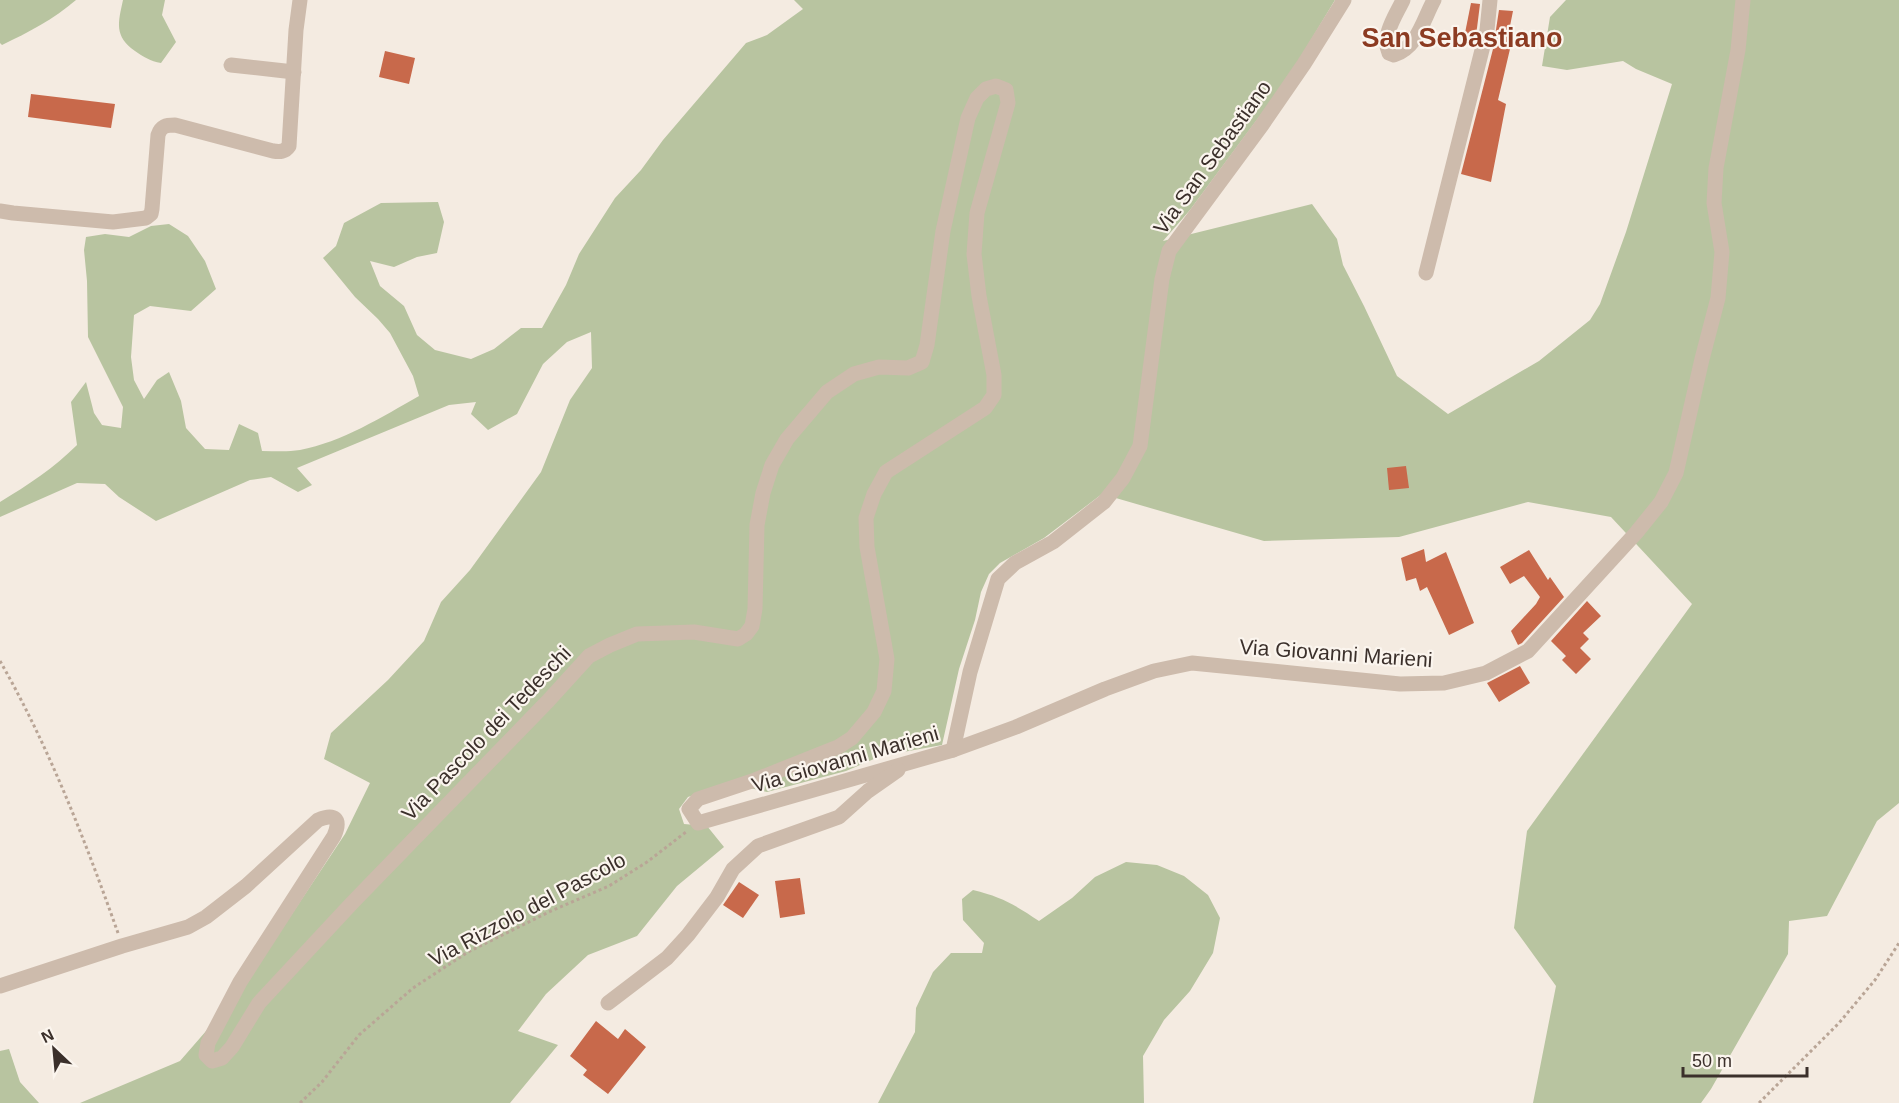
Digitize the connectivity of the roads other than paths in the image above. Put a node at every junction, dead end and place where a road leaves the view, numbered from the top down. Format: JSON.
{"nodes":[{"id":1,"x":300,"y":0,"type":"edge"},
{"id":2,"x":1344,"y":0,"type":"edge"},
{"id":3,"x":1403,"y":0,"type":"edge"},
{"id":4,"x":1434,"y":0,"type":"edge"},
{"id":5,"x":1490,"y":0,"type":"edge"},
{"id":6,"x":1743,"y":0,"type":"edge"},
{"id":7,"x":231,"y":65,"type":"dead end"},
{"id":8,"x":294,"y":72,"type":"junction"},
{"id":9,"x":0,"y":211,"type":"edge"},
{"id":10,"x":1426,"y":273,"type":"dead end"},
{"id":11,"x":953,"y":750,"type":"junction"},
{"id":12,"x":910,"y":762,"type":"junction"},
{"id":13,"x":698,"y":823,"type":"joint"},
{"id":14,"x":0,"y":986,"type":"edge"},
{"id":15,"x":608,"y":1003,"type":"dead end"}],
"edges":[{"from":1,"to":8,"type":"street"},
{"from":2,"to":11,"type":"street","name":"Via San Sebastiano"},
{"from":3,"to":4,"type":"street"},
{"from":5,"to":10,"type":"street"},
{"from":6,"to":11,"type":"street","name":"Via Giovanni Marieni"},
{"from":7,"to":8,"type":"street"},
{"from":8,"to":9,"type":"street"},
{"from":11,"to":12,"type":"street","name":"Via Giovanni Marieni"},
{"from":12,"to":13,"type":"street","name":"Via Giovanni Marieni"},
{"from":12,"to":15,"type":"street"},
{"from":13,"to":14,"type":"street","name":"Via Pascolo dei Tedeschi"}]}
